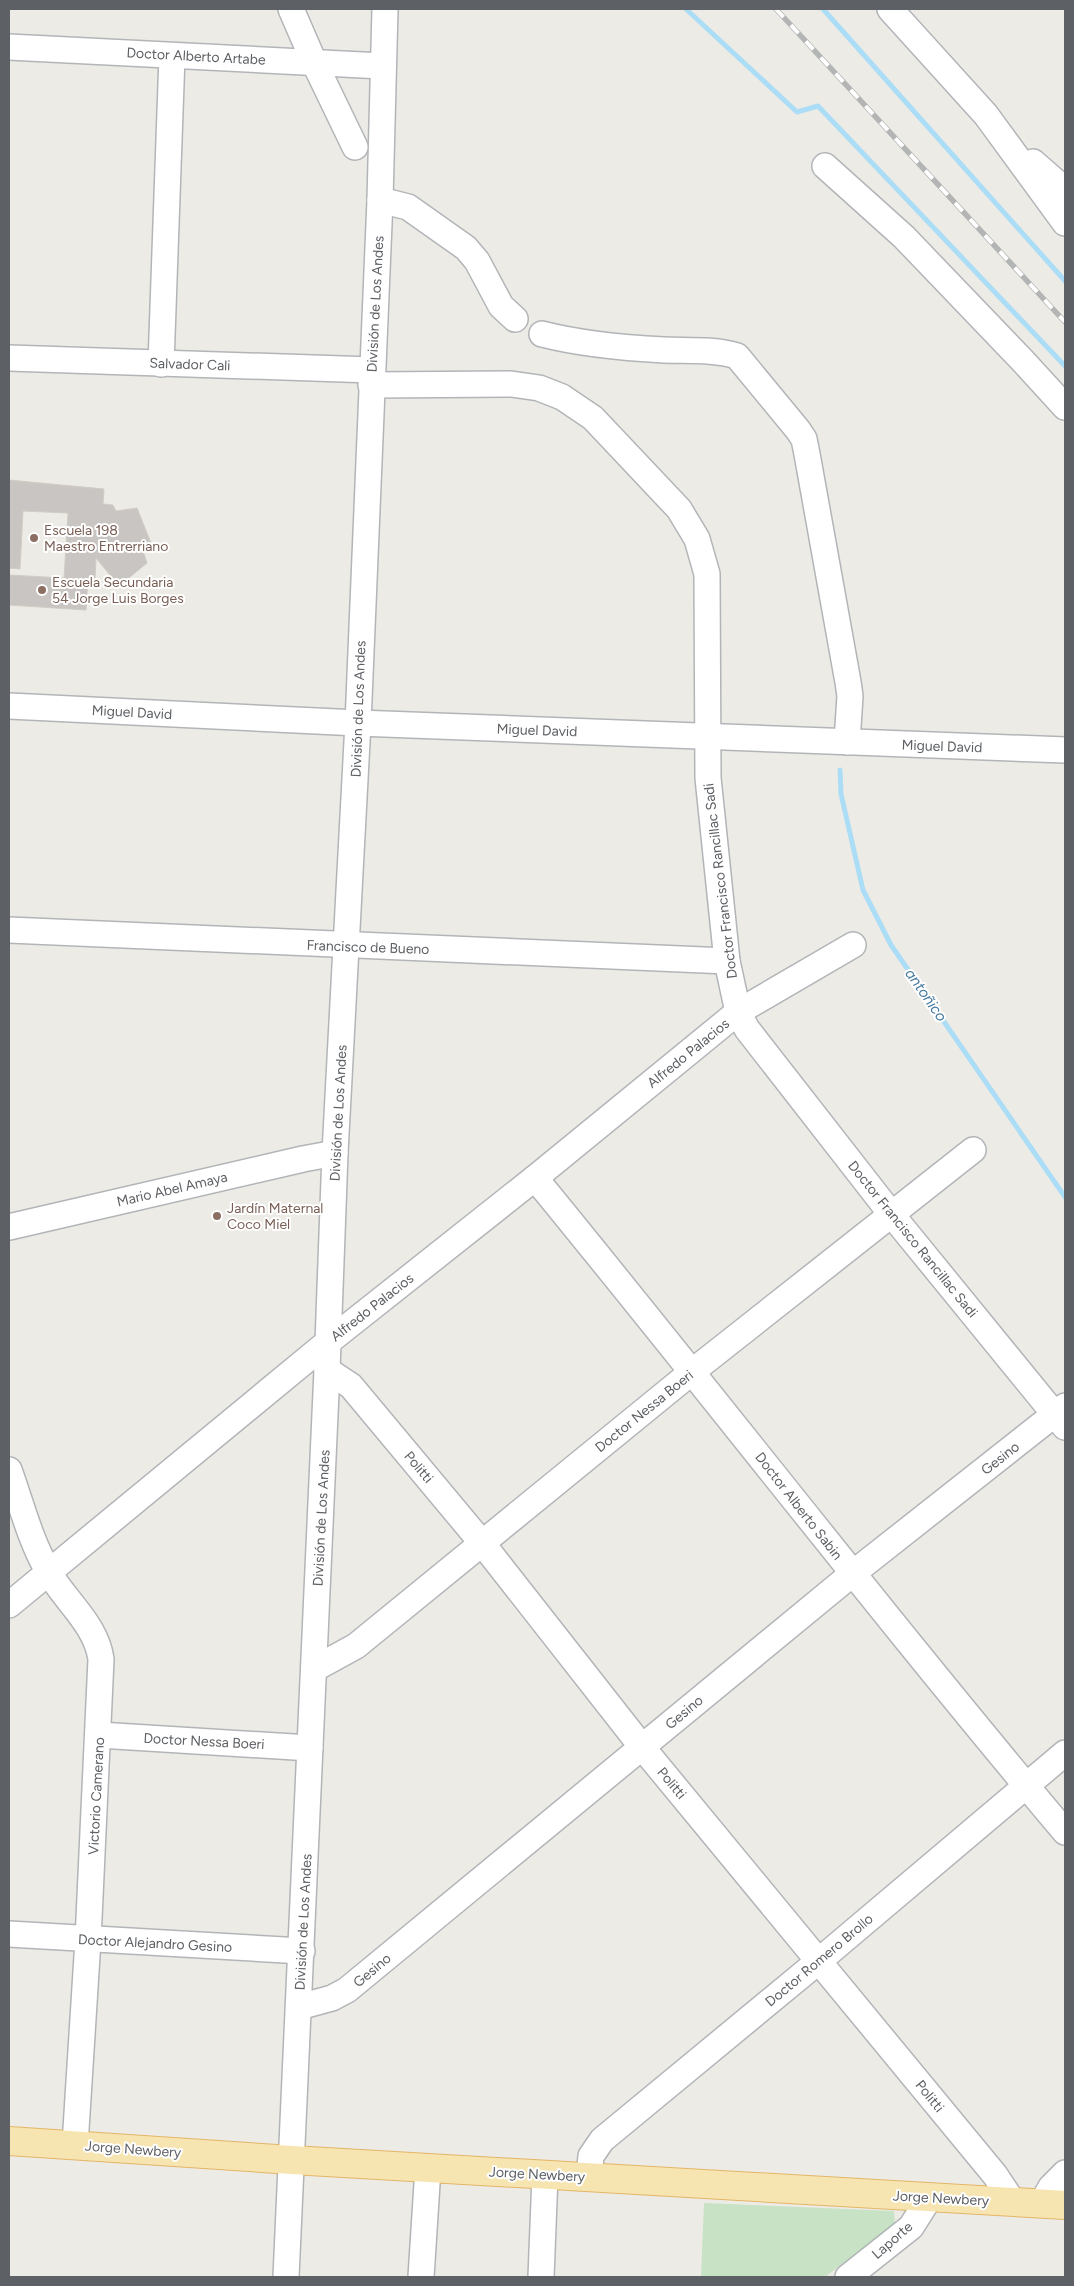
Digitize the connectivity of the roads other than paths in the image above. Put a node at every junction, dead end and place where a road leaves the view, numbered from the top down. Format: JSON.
{"nodes":[{"id":1,"x":291,"y":9,"type":"edge"},
{"id":2,"x":385,"y":9,"type":"edge"},
{"id":3,"x":891,"y":9,"type":"edge"},
{"id":4,"x":9,"y":47,"type":"edge"},
{"id":5,"x":172,"y":56,"type":"junction"},
{"id":6,"x":314,"y":62,"type":"junction"},
{"id":7,"x":382,"y":66,"type":"junction"},
{"id":8,"x":1004,"y":138,"type":"junction"},
{"id":9,"x":355,"y":147,"type":"dead end"},
{"id":10,"x":825,"y":166,"type":"dead end"},
{"id":11,"x":1065,"y":190,"type":"edge"},
{"id":12,"x":380,"y":200,"type":"junction"},
{"id":13,"x":1065,"y":223,"type":"edge"},
{"id":14,"x":515,"y":319,"type":"dead end"},
{"id":15,"x":542,"y":334,"type":"dead end"},
{"id":16,"x":9,"y":358,"type":"edge"},
{"id":17,"x":161,"y":364,"type":"junction"},
{"id":18,"x":371,"y":377,"type":"junction"},
{"id":19,"x":562,"y":397,"type":"joint"},
{"id":20,"x":1065,"y":407,"type":"edge"},
{"id":21,"x":9,"y":706,"type":"edge"},
{"id":22,"x":358,"y":723,"type":"junction"},
{"id":23,"x":706,"y":736,"type":"junction"},
{"id":24,"x":847,"y":742,"type":"junction"},
{"id":25,"x":1065,"y":750,"type":"edge"},
{"id":26,"x":9,"y":930,"type":"edge"},
{"id":27,"x":347,"y":946,"type":"junction"},
{"id":28,"x":854,"y":946,"type":"dead end"},
{"id":29,"x":727,"y":961,"type":"junction"},
{"id":30,"x":738,"y":1012,"type":"junction"},
{"id":31,"x":973,"y":1150,"type":"dead end"},
{"id":32,"x":335,"y":1154,"type":"junction"},
{"id":33,"x":535,"y":1178,"type":"junction"},
{"id":34,"x":892,"y":1215,"type":"junction"},
{"id":35,"x":9,"y":1227,"type":"edge"},
{"id":36,"x":328,"y":1342,"type":"junction"},
{"id":37,"x":327,"y":1370,"type":"junction"},
{"id":38,"x":693,"y":1371,"type":"junction"},
{"id":39,"x":1062,"y":1416,"type":"edge"},
{"id":40,"x":9,"y":1470,"type":"edge"},
{"id":41,"x":482,"y":1543,"type":"junction"},
{"id":42,"x":48,"y":1572,"type":"junction"},
{"id":43,"x":852,"y":1574,"type":"junction"},
{"id":44,"x":9,"y":1605,"type":"edge"},
{"id":45,"x":314,"y":1669,"type":"junction"},
{"id":46,"x":99,"y":1735,"type":"junction"},
{"id":47,"x":642,"y":1747,"type":"junction"},
{"id":48,"x":310,"y":1748,"type":"junction"},
{"id":49,"x":1065,"y":1753,"type":"edge"},
{"id":50,"x":1026,"y":1786,"type":"junction"},
{"id":51,"x":1065,"y":1832,"type":"edge"},
{"id":52,"x":9,"y":1934,"type":"edge"},
{"id":53,"x":88,"y":1940,"type":"junction"},
{"id":54,"x":302,"y":1951,"type":"junction"},
{"id":55,"x":820,"y":1960,"type":"junction"},
{"id":56,"x":299,"y":2007,"type":"junction"},
{"id":57,"x":9,"y":2141,"type":"edge"},
{"id":58,"x":75,"y":2145,"type":"junction"},
{"id":59,"x":292,"y":2160,"type":"junction"},
{"id":60,"x":428,"y":2168,"type":"junction"},
{"id":61,"x":1065,"y":2173,"type":"edge"},
{"id":62,"x":545,"y":2175,"type":"junction"},
{"id":63,"x":589,"y":2176,"type":"junction"},
{"id":64,"x":930,"y":2197,"type":"junction"},
{"id":65,"x":1013,"y":2202,"type":"junction"},
{"id":66,"x":1054,"y":2204,"type":"edge"},
{"id":67,"x":286,"y":2277,"type":"edge"},
{"id":68,"x":421,"y":2277,"type":"edge"},
{"id":69,"x":541,"y":2277,"type":"edge"},
{"id":70,"x":848,"y":2277,"type":"edge"}],
"edges":[{"from":1,"to":6,"type":"street"},
{"from":2,"to":7,"type":"street","name":"División de Los Andes"},
{"from":3,"to":8,"type":"street"},
{"from":4,"to":5,"type":"street","name":"Doctor Alberto Artabe"},
{"from":5,"to":6,"type":"street","name":"Doctor Alberto Artabe"},
{"from":5,"to":17,"type":"street"},
{"from":6,"to":7,"type":"street","name":"Doctor Alberto Artabe"},
{"from":6,"to":9,"type":"street"},
{"from":7,"to":12,"type":"street","name":"División de Los Andes"},
{"from":8,"to":11,"type":"street"},
{"from":8,"to":13,"type":"street"},
{"from":10,"to":20,"type":"street"},
{"from":12,"to":14,"type":"street"},
{"from":12,"to":18,"type":"street","name":"División de Los Andes"},
{"from":15,"to":24,"type":"street"},
{"from":16,"to":17,"type":"street","name":"Salvador Cali"},
{"from":17,"to":18,"type":"street","name":"Salvador Cali"},
{"from":18,"to":19,"type":"street","name":"Salvador Cali"},
{"from":18,"to":22,"type":"street","name":"División de Los Andes"},
{"from":19,"to":23,"type":"street","name":"Doctor Francisco Rancillac Sadi"},
{"from":21,"to":22,"type":"street","name":"Miguel David"},
{"from":22,"to":23,"type":"street","name":"Miguel David"},
{"from":22,"to":27,"type":"street","name":"División de Los Andes"},
{"from":23,"to":24,"type":"street","name":"Miguel David"},
{"from":23,"to":29,"type":"street","name":"Doctor Francisco Rancillac Sadi"},
{"from":24,"to":25,"type":"street","name":"Miguel David"},
{"from":26,"to":27,"type":"street","name":"Francisco de Bueno"},
{"from":27,"to":29,"type":"street","name":"Francisco de Bueno"},
{"from":27,"to":32,"type":"street","name":"División de Los Andes"},
{"from":28,"to":30,"type":"street","name":"Alfredo Palacios"},
{"from":29,"to":30,"type":"street","name":"Doctor Francisco Rancillac Sadi"},
{"from":30,"to":33,"type":"street","name":"Alfredo Palacios"},
{"from":30,"to":34,"type":"street","name":"Doctor Francisco Rancillac Sadi"},
{"from":31,"to":34,"type":"street","name":"Doctor Nessa Boeri"},
{"from":32,"to":35,"type":"street","name":"Mario Abel Amaya"},
{"from":32,"to":36,"type":"street","name":"División de Los Andes"},
{"from":33,"to":36,"type":"street","name":"Alfredo Palacios"},
{"from":33,"to":38,"type":"street","name":"Doctor Alberto Sabin"},
{"from":34,"to":38,"type":"street","name":"Doctor Nessa Boeri"},
{"from":34,"to":39,"type":"street","name":"Doctor Francisco Rancillac Sadi"},
{"from":36,"to":37,"type":"street","name":"División de Los Andes"},
{"from":36,"to":42,"type":"street","name":"Alfredo Palacios"},
{"from":37,"to":41,"type":"street","name":"Politti"},
{"from":37,"to":45,"type":"street","name":"División de Los Andes"},
{"from":38,"to":41,"type":"street","name":"Doctor Nessa Boeri"},
{"from":38,"to":43,"type":"street","name":"Doctor Alberto Sabin"},
{"from":39,"to":43,"type":"street","name":"Gesino"},
{"from":40,"to":42,"type":"street","name":"Victorio Camerano"},
{"from":41,"to":45,"type":"street","name":"Doctor Nessa Boeri"},
{"from":41,"to":47,"type":"street","name":"Politti"},
{"from":42,"to":44,"type":"street","name":"Alfredo Palacios"},
{"from":42,"to":46,"type":"street","name":"Victorio Camerano"},
{"from":43,"to":47,"type":"street","name":"Gesino"},
{"from":43,"to":50,"type":"street","name":"Doctor Alberto Sabin"},
{"from":45,"to":48,"type":"street","name":"División de Los Andes"},
{"from":46,"to":48,"type":"street","name":"Doctor Nessa Boeri"},
{"from":46,"to":53,"type":"street","name":"Victorio Camerano"},
{"from":47,"to":55,"type":"street","name":"Politti"},
{"from":47,"to":56,"type":"street","name":"Gesino"},
{"from":48,"to":54,"type":"street","name":"División de Los Andes"},
{"from":49,"to":50,"type":"street","name":"Doctor Romero Brollo"},
{"from":50,"to":51,"type":"street","name":"Doctor Alberto Sabin"},
{"from":50,"to":55,"type":"street","name":"Doctor Romero Brollo"},
{"from":52,"to":53,"type":"street","name":"Doctor Alejandro Gesino"},
{"from":53,"to":54,"type":"street","name":"Doctor Alejandro Gesino"},
{"from":53,"to":58,"type":"street","name":"Victorio Camerano"},
{"from":54,"to":56,"type":"street","name":"División de Los Andes"},
{"from":55,"to":63,"type":"street","name":"Doctor Romero Brollo"},
{"from":55,"to":65,"type":"street","name":"Politti"},
{"from":56,"to":59,"type":"street","name":"División de Los Andes"},
{"from":57,"to":58,"type":"main road","name":"Jorge Newbery"},
{"from":58,"to":59,"type":"main road","name":"Jorge Newbery"},
{"from":59,"to":60,"type":"main road","name":"Jorge Newbery"},
{"from":59,"to":67,"type":"street","name":"División de Los Andes"},
{"from":60,"to":62,"type":"main road","name":"Jorge Newbery"},
{"from":60,"to":68,"type":"street"},
{"from":61,"to":66,"type":"street"},
{"from":62,"to":63,"type":"main road","name":"Jorge Newbery"},
{"from":62,"to":69,"type":"street"},
{"from":63,"to":64,"type":"main road","name":"Jorge Newbery"},
{"from":64,"to":65,"type":"main road","name":"Jorge Newbery"},
{"from":64,"to":70,"type":"street","name":"Laporte"},
{"from":65,"to":66,"type":"main road","name":"Jorge Newbery"}]}
